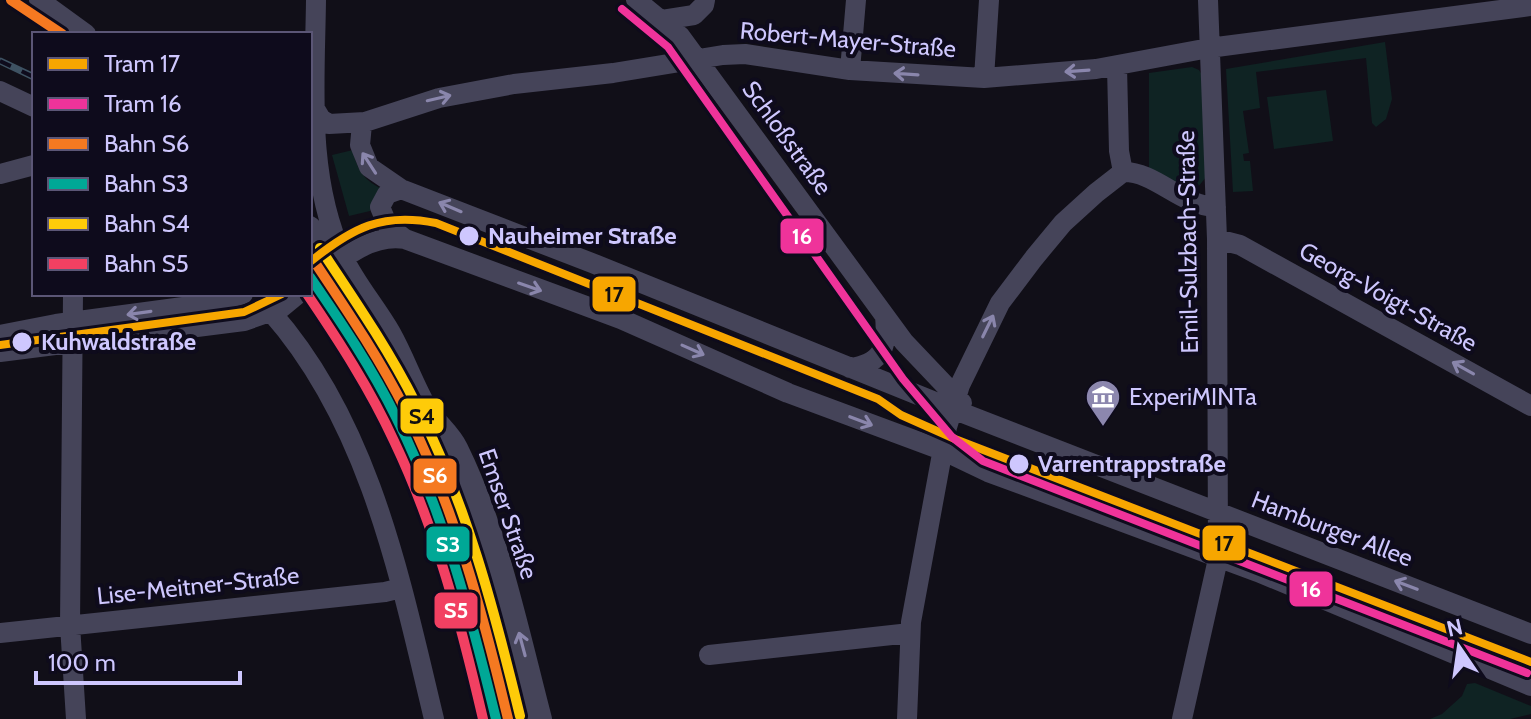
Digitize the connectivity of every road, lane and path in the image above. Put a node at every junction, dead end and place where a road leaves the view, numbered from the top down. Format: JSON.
{"nodes":[{"id":1,"x":39,"y":0,"type":"edge"},
{"id":2,"x":316,"y":0,"type":"edge"},
{"id":3,"x":636,"y":0,"type":"edge"},
{"id":4,"x":705,"y":0,"type":"edge"},
{"id":5,"x":856,"y":0,"type":"edge"},
{"id":6,"x":989,"y":0,"type":"edge"},
{"id":7,"x":1208,"y":0,"type":"edge"},
{"id":8,"x":1531,"y":6,"type":"edge"},
{"id":9,"x":662,"y":20,"type":"junction"},
{"id":10,"x":83,"y":32,"type":"edge"},
{"id":11,"x":1209,"y":48,"type":"junction"},
{"id":12,"x":699,"y":60,"type":"junction"},
{"id":13,"x":1117,"y":67,"type":"junction"},
{"id":14,"x":850,"y":70,"type":"junction"},
{"id":15,"x":984,"y":78,"type":"junction"},
{"id":16,"x":0,"y":91,"type":"edge"},
{"id":17,"x":32,"y":106,"type":"edge"},
{"id":18,"x":312,"y":111,"type":"edge"},
{"id":19,"x":364,"y":123,"type":"junction"},
{"id":20,"x":313,"y":140,"type":"edge"},
{"id":21,"x":32,"y":166,"type":"edge"},
{"id":22,"x":1123,"y":172,"type":"junction"},
{"id":23,"x":0,"y":174,"type":"edge"},
{"id":24,"x":401,"y":189,"type":"junction"},
{"id":25,"x":1216,"y":207,"type":"junction"},
{"id":26,"x":405,"y":239,"type":"junction"},
{"id":27,"x":1217,"y":239,"type":"junction"},
{"id":28,"x":318,"y":246,"type":"edge"},
{"id":29,"x":343,"y":258,"type":"junction"},
{"id":30,"x":312,"y":282,"type":"edge"},
{"id":31,"x":73,"y":296,"type":"edge"},
{"id":32,"x":236,"y":296,"type":"edge"},
{"id":33,"x":295,"y":296,"type":"edge"},
{"id":34,"x":271,"y":312,"type":"junction"},
{"id":35,"x":885,"y":316,"type":"junction"},
{"id":36,"x":73,"y":332,"type":"junction"},
{"id":37,"x":0,"y":335,"type":"edge"},
{"id":38,"x":0,"y":352,"type":"edge"},
{"id":39,"x":850,"y":368,"type":"junction"},
{"id":40,"x":1531,"y":406,"type":"edge"},
{"id":41,"x":948,"y":409,"type":"junction"},
{"id":42,"x":429,"y":410,"type":"junction"},
{"id":43,"x":989,"y":423,"type":"joint"},
{"id":44,"x":944,"y":451,"type":"junction"},
{"id":45,"x":977,"y":467,"type":"junction"},
{"id":46,"x":1218,"y":512,"type":"junction"},
{"id":47,"x":1218,"y":559,"type":"junction"},
{"id":48,"x":401,"y":588,"type":"junction"},
{"id":49,"x":70,"y":625,"type":"junction"},
{"id":50,"x":0,"y":633,"type":"edge"},
{"id":51,"x":910,"y":633,"type":"junction"},
{"id":52,"x":1531,"y":634,"type":"edge"},
{"id":53,"x":709,"y":655,"type":"dead end"},
{"id":54,"x":1531,"y":686,"type":"edge"},
{"id":55,"x":76,"y":719,"type":"edge"},
{"id":56,"x":434,"y":719,"type":"edge"},
{"id":57,"x":523,"y":719,"type":"edge"},
{"id":58,"x":542,"y":719,"type":"edge"},
{"id":59,"x":907,"y":719,"type":"edge"},
{"id":60,"x":1182,"y":719,"type":"edge"}],
"edges":[{"from":1,"to":10,"type":"street"},
{"from":2,"to":18,"type":"street"},
{"from":3,"to":9,"type":"street","name":"Schloßstraße"},
{"from":4,"to":9,"type":"street"},
{"from":5,"to":14,"type":"street"},
{"from":6,"to":15,"type":"street"},
{"from":7,"to":11,"type":"street","name":"Emil-Sulzbach-Straße"},
{"from":8,"to":11,"type":"street","name":"Robert-Mayer-Straße"},
{"from":9,"to":12,"type":"street","name":"Schloßstraße"},
{"from":11,"to":13,"type":"street","name":"Robert-Mayer-Straße"},
{"from":11,"to":25,"type":"street","name":"Emil-Sulzbach-Straße"},
{"from":12,"to":14,"type":"street","name":"Robert-Mayer-Straße"},
{"from":19,"to":12,"type":"street","name":"Robert-Mayer-Straße","one_way":true},
{"from":12,"to":35,"type":"street","name":"Schloßstraße"},
{"from":13,"to":15,"type":"street","name":"Robert-Mayer-Straße","one_way":true},
{"from":13,"to":22,"type":"street"},
{"from":15,"to":14,"type":"street","name":"Robert-Mayer-Straße","one_way":true},
{"from":16,"to":17,"type":"street"},
{"from":18,"to":19,"type":"street","name":"Robert-Mayer-Straße"},
{"from":18,"to":20,"type":"street"},
{"from":19,"to":20,"type":"street","name":"Robert-Mayer-Straße"},
{"from":24,"to":19,"type":"street","one_way":true},
{"from":20,"to":29,"type":"street"},
{"from":21,"to":23,"type":"street"},
{"from":22,"to":25,"type":"street"},
{"from":41,"to":22,"type":"street","one_way":true},
{"from":24,"to":26,"type":"street"},
{"from":39,"to":24,"type":"street","one_way":true},
{"from":25,"to":27,"type":"street","name":"Emil-Sulzbach-Straße"},
{"from":26,"to":29,"type":"street"},
{"from":26,"to":44,"type":"street","one_way":true},
{"from":40,"to":27,"type":"street","name":"Georg-Voigt-Straße","one_way":true},
{"from":27,"to":46,"type":"street","name":"Emil-Sulzbach-Straße"},
{"from":28,"to":29,"type":"street"},
{"from":29,"to":30,"type":"street"},
{"from":29,"to":42,"type":"street","name":"Emser Straße"},
{"from":31,"to":36,"type":"street"},
{"from":32,"to":36,"type":"street","one_way":true},
{"from":33,"to":34,"type":"street"},
{"from":34,"to":36,"type":"street"},
{"from":34,"to":48,"type":"street"},
{"from":35,"to":39,"type":"street"},
{"from":35,"to":41,"type":"street","name":"Schloßstraße"},
{"from":36,"to":37,"type":"street"},
{"from":36,"to":38,"type":"street"},
{"from":36,"to":49,"type":"street"},
{"from":39,"to":41,"type":"street"},
{"from":41,"to":43,"type":"street","name":"Schloßstraße"},
{"from":41,"to":44,"type":"street"},
{"from":41,"to":45,"type":"street","name":"Schloßstraße"},
{"from":42,"to":57,"type":"street"},
{"from":58,"to":42,"type":"street","name":"Emser Straße","one_way":true},
{"from":43,"to":46,"type":"street","name":"Hamburger Allee"},
{"from":44,"to":45,"type":"street"},
{"from":44,"to":51,"type":"street"},
{"from":45,"to":47,"type":"street"},
{"from":46,"to":47,"type":"street","name":"Emil-Sulzbach-Straße"},
{"from":52,"to":46,"type":"street","name":"Hamburger Allee","one_way":true},
{"from":47,"to":54,"type":"street"},
{"from":47,"to":60,"type":"street","name":"Emil-Sulzbach-Straße"},
{"from":48,"to":49,"type":"street","name":"Lise-Meitner-Straße"},
{"from":48,"to":56,"type":"street"},
{"from":49,"to":50,"type":"street","name":"Lise-Meitner-Straße"},
{"from":49,"to":55,"type":"street"},
{"from":51,"to":53,"type":"street"},
{"from":51,"to":59,"type":"street"}]}
